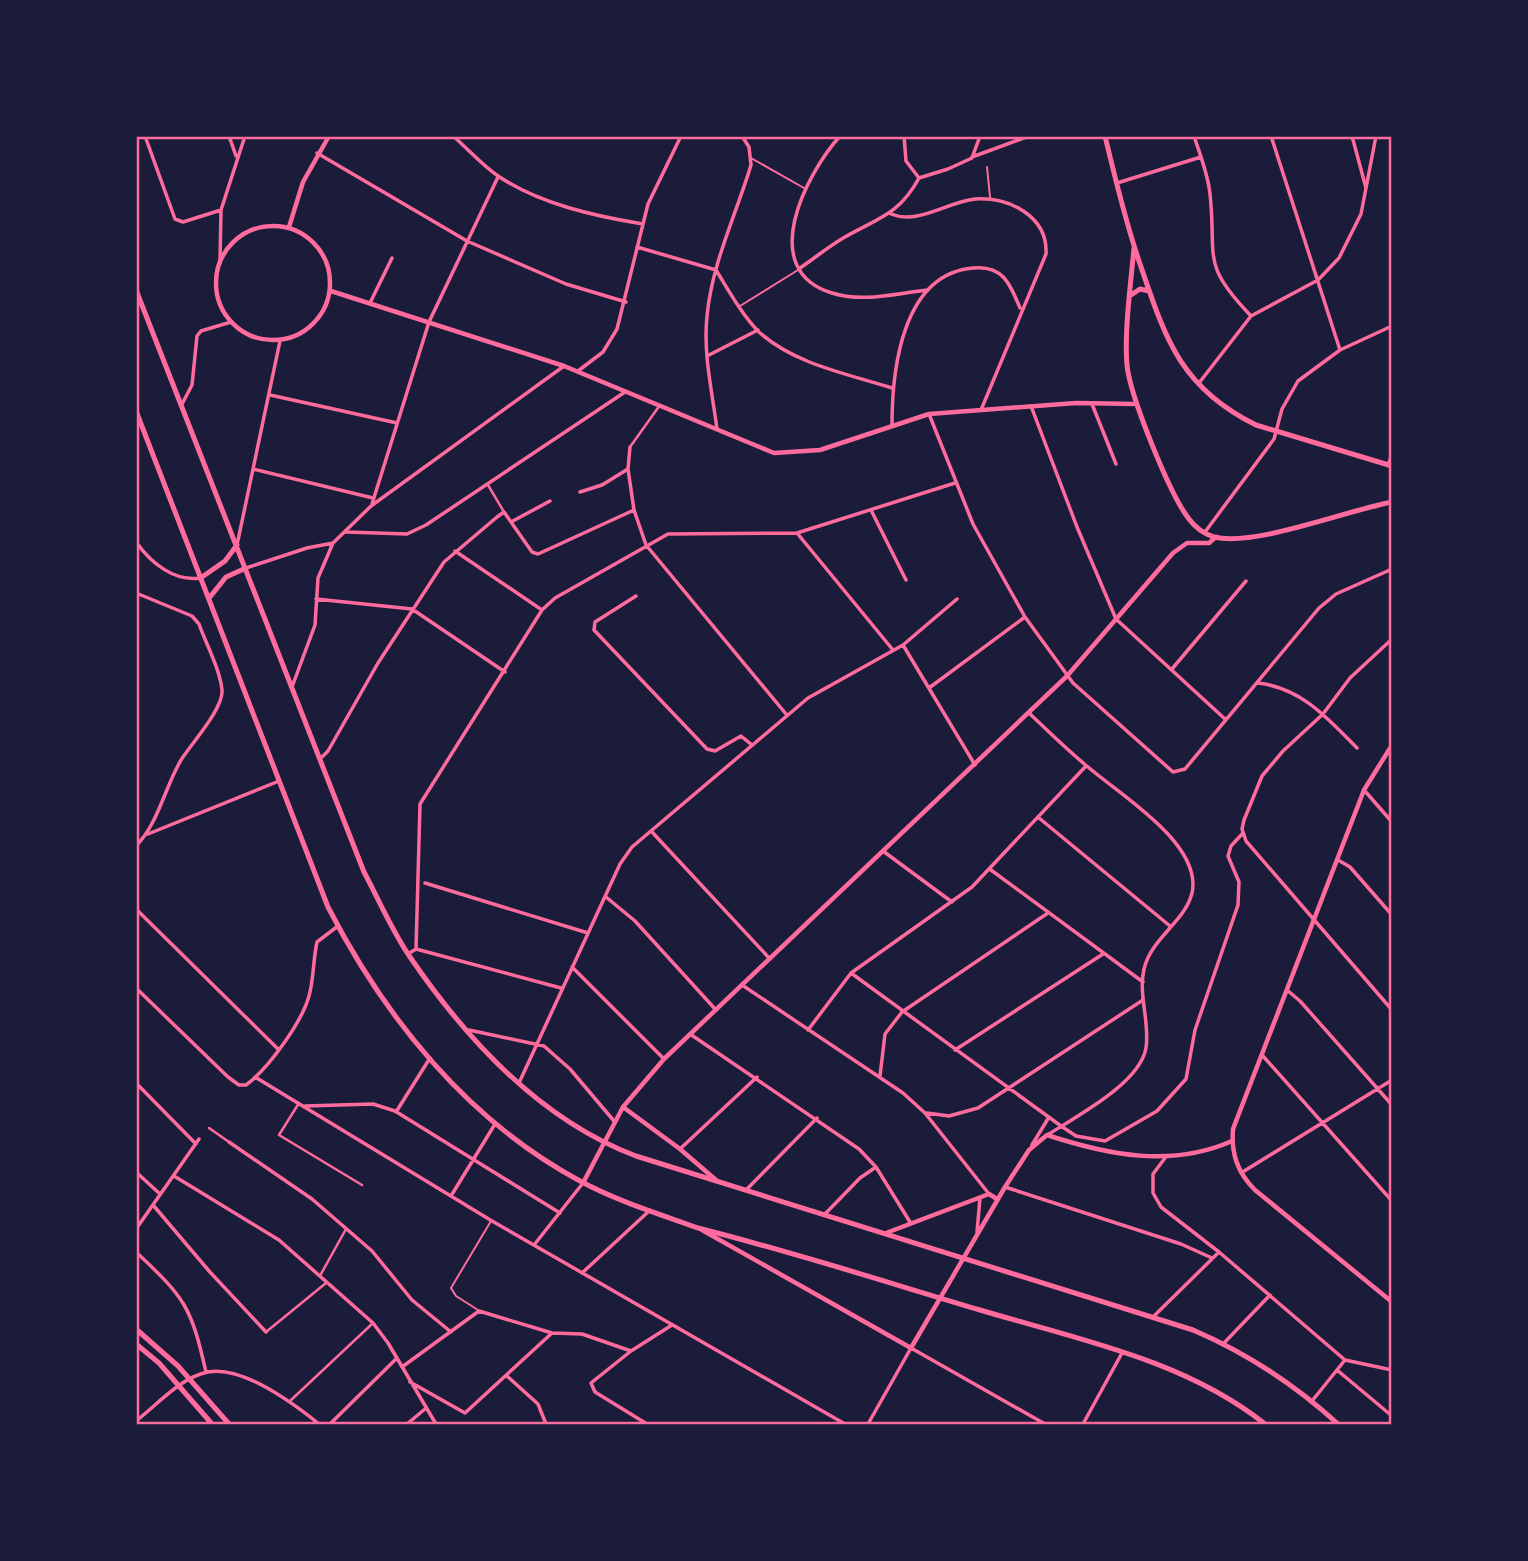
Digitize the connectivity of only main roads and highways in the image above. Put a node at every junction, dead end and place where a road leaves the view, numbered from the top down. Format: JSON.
{"nodes":[{"id":1,"x":1105,"y":136,"type":"edge"},
{"id":2,"x":1134,"y":248,"type":"junction"},
{"id":3,"x":136,"y":290,"type":"edge"},
{"id":4,"x":1149,"y":291,"type":"junction"},
{"id":5,"x":1131,"y":295,"type":"junction"},
{"id":6,"x":136,"y":411,"type":"edge"},
{"id":7,"x":1390,"y":465,"type":"edge"},
{"id":8,"x":1391,"y":502,"type":"edge"},
{"id":9,"x":237,"y":545,"type":"junction"},
{"id":10,"x":246,"y":568,"type":"junction"},
{"id":11,"x":202,"y":577,"type":"junction"},
{"id":12,"x":210,"y":597,"type":"junction"},
{"id":13,"x":136,"y":1329,"type":"edge"},
{"id":14,"x":136,"y":1344,"type":"edge"},
{"id":15,"x":212,"y":1424,"type":"edge"},
{"id":16,"x":229,"y":1424,"type":"edge"},
{"id":17,"x":1265,"y":1424,"type":"edge"},
{"id":18,"x":1338,"y":1424,"type":"edge"}],
"edges":[{"from":1,"to":2,"type":"main road"},
{"from":2,"to":4,"type":"main road"},
{"from":2,"to":5,"type":"main road"},
{"from":3,"to":9,"type":"main road"},
{"from":4,"to":5,"type":"main road"},
{"from":4,"to":7,"type":"main road"},
{"from":5,"to":8,"type":"main road"},
{"from":6,"to":11,"type":"main road"},
{"from":9,"to":10,"type":"main road"},
{"from":9,"to":11,"type":"main road"},
{"from":10,"to":12,"type":"main road"},
{"from":10,"to":18,"type":"main road"},
{"from":11,"to":12,"type":"main road"},
{"from":12,"to":17,"type":"main road"},
{"from":13,"to":16,"type":"main road"},
{"from":14,"to":15,"type":"main road"}]}
